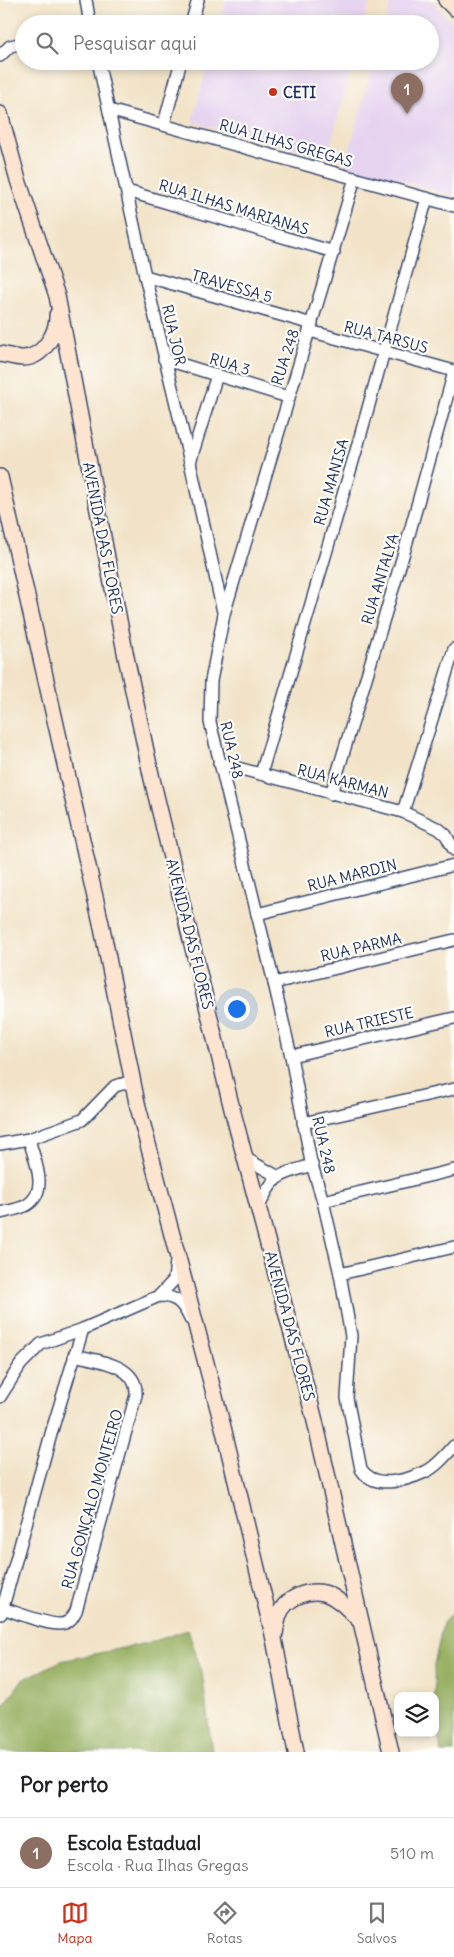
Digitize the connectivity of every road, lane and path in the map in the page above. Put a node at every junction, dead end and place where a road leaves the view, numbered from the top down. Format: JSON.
{"nodes":[{"id":1,"x":86,"y":0,"type":"edge"},
{"id":2,"x":198,"y":0,"type":"edge"},
{"id":3,"x":446,"y":0,"type":"edge"},
{"id":4,"x":454,"y":8,"type":"edge"},
{"id":5,"x":88,"y":15,"type":"edge"},
{"id":6,"x":194,"y":15,"type":"edge"},
{"id":7,"x":5,"y":43,"type":"edge"},
{"id":8,"x":0,"y":56,"type":"edge"},
{"id":9,"x":100,"y":70,"type":"edge"},
{"id":10,"x":178,"y":70,"type":"edge"},
{"id":11,"x":109,"y":110,"type":"junction"},
{"id":12,"x":0,"y":114,"type":"edge"},
{"id":13,"x":164,"y":124,"type":"junction"},
{"id":14,"x":355,"y":178,"type":"junction"},
{"id":15,"x":127,"y":191,"type":"junction"},
{"id":16,"x":427,"y":198,"type":"junction"},
{"id":17,"x":454,"y":206,"type":"edge"},
{"id":18,"x":334,"y":252,"type":"junction"},
{"id":19,"x":145,"y":276,"type":"junction"},
{"id":20,"x":57,"y":296,"type":"junction"},
{"id":21,"x":311,"y":328,"type":"junction"},
{"id":22,"x":383,"y":351,"type":"junction"},
{"id":23,"x":0,"y":354,"type":"edge"},
{"id":24,"x":164,"y":359,"type":"junction"},
{"id":25,"x":454,"y":372,"type":"edge"},
{"id":26,"x":217,"y":375,"type":"junction"},
{"id":27,"x":288,"y":397,"type":"junction"},
{"id":28,"x":190,"y":462,"type":"junction"},
{"id":29,"x":0,"y":477,"type":"edge"},
{"id":30,"x":224,"y":614,"type":"junction"},
{"id":31,"x":454,"y":649,"type":"edge"},
{"id":32,"x":219,"y":763,"type":"junction"},
{"id":33,"x":261,"y":774,"type":"junction"},
{"id":34,"x":331,"y":794,"type":"junction"},
{"id":35,"x":404,"y":812,"type":"junction"},
{"id":36,"x":453,"y":846,"type":"edge"},
{"id":37,"x":454,"y":865,"type":"edge"},
{"id":38,"x":257,"y":914,"type":"junction"},
{"id":39,"x":454,"y":940,"type":"edge"},
{"id":40,"x":274,"y":983,"type":"junction"},
{"id":41,"x":454,"y":1018,"type":"edge"},
{"id":42,"x":291,"y":1056,"type":"junction"},
{"id":43,"x":133,"y":1081,"type":"junction"},
{"id":44,"x":454,"y":1089,"type":"edge"},
{"id":45,"x":303,"y":1123,"type":"junction"},
{"id":46,"x":29,"y":1139,"type":"junction"},
{"id":47,"x":0,"y":1144,"type":"edge"},
{"id":48,"x":245,"y":1158,"type":"junction"},
{"id":49,"x":312,"y":1165,"type":"junction"},
{"id":50,"x":454,"y":1170,"type":"edge"},
{"id":51,"x":278,"y":1176,"type":"junction"},
{"id":52,"x":323,"y":1201,"type":"junction"},
{"id":53,"x":259,"y":1207,"type":"junction"},
{"id":54,"x":0,"y":1213,"type":"edge"},
{"id":55,"x":454,"y":1247,"type":"edge"},
{"id":56,"x":176,"y":1255,"type":"junction"},
{"id":57,"x":340,"y":1274,"type":"junction"},
{"id":58,"x":159,"y":1296,"type":"junction"},
{"id":59,"x":83,"y":1330,"type":"junction"},
{"id":60,"x":197,"y":1334,"type":"junction"},
{"id":61,"x":74,"y":1355,"type":"junction"},
{"id":62,"x":0,"y":1397,"type":"edge"},
{"id":63,"x":454,"y":1446,"type":"edge"},
{"id":64,"x":1,"y":1612,"type":"edge"},
{"id":65,"x":361,"y":1622,"type":"junction"},
{"id":66,"x":274,"y":1639,"type":"junction"},
{"id":67,"x":296,"y":1752,"type":"edge"},
{"id":68,"x":391,"y":1752,"type":"edge"}],
"edges":[{"from":1,"to":5,"type":"street"},
{"from":2,"to":6,"type":"street"},
{"from":3,"to":4,"type":"main road"},
{"from":7,"to":8,"type":"street"},
{"from":9,"to":11,"type":"street","name":"RUA JOR"},
{"from":10,"to":13,"type":"street"},
{"from":11,"to":13,"type":"street","name":"RUA ILHAS GREGAS"},
{"from":11,"to":15,"type":"street","name":"RUA JOR"},
{"from":12,"to":20,"type":"main road","name":"AVENIDA DAS FLORES"},
{"from":13,"to":14,"type":"street","name":"RUA ILHAS GREGAS"},
{"from":14,"to":16,"type":"street","name":"RUA ILHAS GREGAS"},
{"from":14,"to":18,"type":"street","name":"RUA 248"},
{"from":15,"to":18,"type":"street","name":"RUA ILHAS MARIANAS"},
{"from":15,"to":19,"type":"street","name":"RUA JOR"},
{"from":16,"to":17,"type":"street","name":"RUA ILHAS GREGAS"},
{"from":16,"to":22,"type":"street","name":"RUA MANISA"},
{"from":18,"to":21,"type":"street","name":"RUA 248"},
{"from":19,"to":21,"type":"street","name":"TRAVESSA 5"},
{"from":19,"to":24,"type":"street","name":"RUA JOR"},
{"from":20,"to":23,"type":"main road"},
{"from":20,"to":48,"type":"main road","name":"AVENIDA DAS FLORES"},
{"from":21,"to":22,"type":"street","name":"RUA TARSUS"},
{"from":21,"to":27,"type":"street","name":"RUA 248"},
{"from":22,"to":25,"type":"street","name":"RUA TARSUS"},
{"from":22,"to":33,"type":"street","name":"RUA MANISA"},
{"from":24,"to":26,"type":"street","name":"RUA 3"},
{"from":24,"to":28,"type":"street","name":"RUA JOR"},
{"from":25,"to":34,"type":"street","name":"RUA ANTALYA"},
{"from":26,"to":27,"type":"street","name":"RUA 3"},
{"from":26,"to":28,"type":"street"},
{"from":27,"to":30,"type":"street","name":"RUA 248"},
{"from":28,"to":30,"type":"street","name":"RUA JOR"},
{"from":29,"to":43,"type":"main road"},
{"from":30,"to":32,"type":"street","name":"RUA 248"},
{"from":31,"to":35,"type":"street"},
{"from":32,"to":33,"type":"street","name":"RUA KARMAN"},
{"from":32,"to":38,"type":"street","name":"RUA 248"},
{"from":33,"to":34,"type":"street","name":"RUA KARMAN"},
{"from":34,"to":35,"type":"street","name":"RUA KARMAN"},
{"from":35,"to":36,"type":"street","name":"RUA KARMAN"},
{"from":37,"to":38,"type":"street","name":"RUA MARDIN"},
{"from":38,"to":40,"type":"street","name":"RUA 248"},
{"from":39,"to":40,"type":"street","name":"RUA PARMA"},
{"from":40,"to":42,"type":"street","name":"RUA 248"},
{"from":41,"to":42,"type":"street","name":"RUA TRIESTE"},
{"from":42,"to":45,"type":"street","name":"RUA 248"},
{"from":43,"to":46,"type":"street"},
{"from":43,"to":56,"type":"main road"},
{"from":44,"to":45,"type":"street"},
{"from":45,"to":49,"type":"street","name":"RUA 248"},
{"from":46,"to":47,"type":"street"},
{"from":46,"to":54,"type":"street"},
{"from":48,"to":51,"type":"street"},
{"from":48,"to":53,"type":"main road","name":"AVENIDA DAS FLORES"},
{"from":49,"to":51,"type":"street"},
{"from":49,"to":52,"type":"street","name":"RUA 248"},
{"from":50,"to":52,"type":"street"},
{"from":51,"to":53,"type":"street"},
{"from":52,"to":57,"type":"street","name":"RUA 248"},
{"from":53,"to":65,"type":"main road","name":"AVENIDA DAS FLORES"},
{"from":55,"to":57,"type":"street"},
{"from":56,"to":58,"type":"street"},
{"from":56,"to":60,"type":"main road"},
{"from":57,"to":63,"type":"street","name":"RUA 248"},
{"from":58,"to":59,"type":"street"},
{"from":58,"to":60,"type":"street"},
{"from":59,"to":61,"type":"street"},
{"from":59,"to":62,"type":"street"},
{"from":60,"to":66,"type":"main road"},
{"from":61,"to":64,"type":"street"},
{"from":61,"to":64,"type":"street","name":"RUA GONÇALO MONTEIRO"},
{"from":65,"to":66,"type":"main road"},
{"from":65,"to":68,"type":"main road","name":"AVENIDA DAS FLORES"},
{"from":66,"to":67,"type":"main road"}]}
